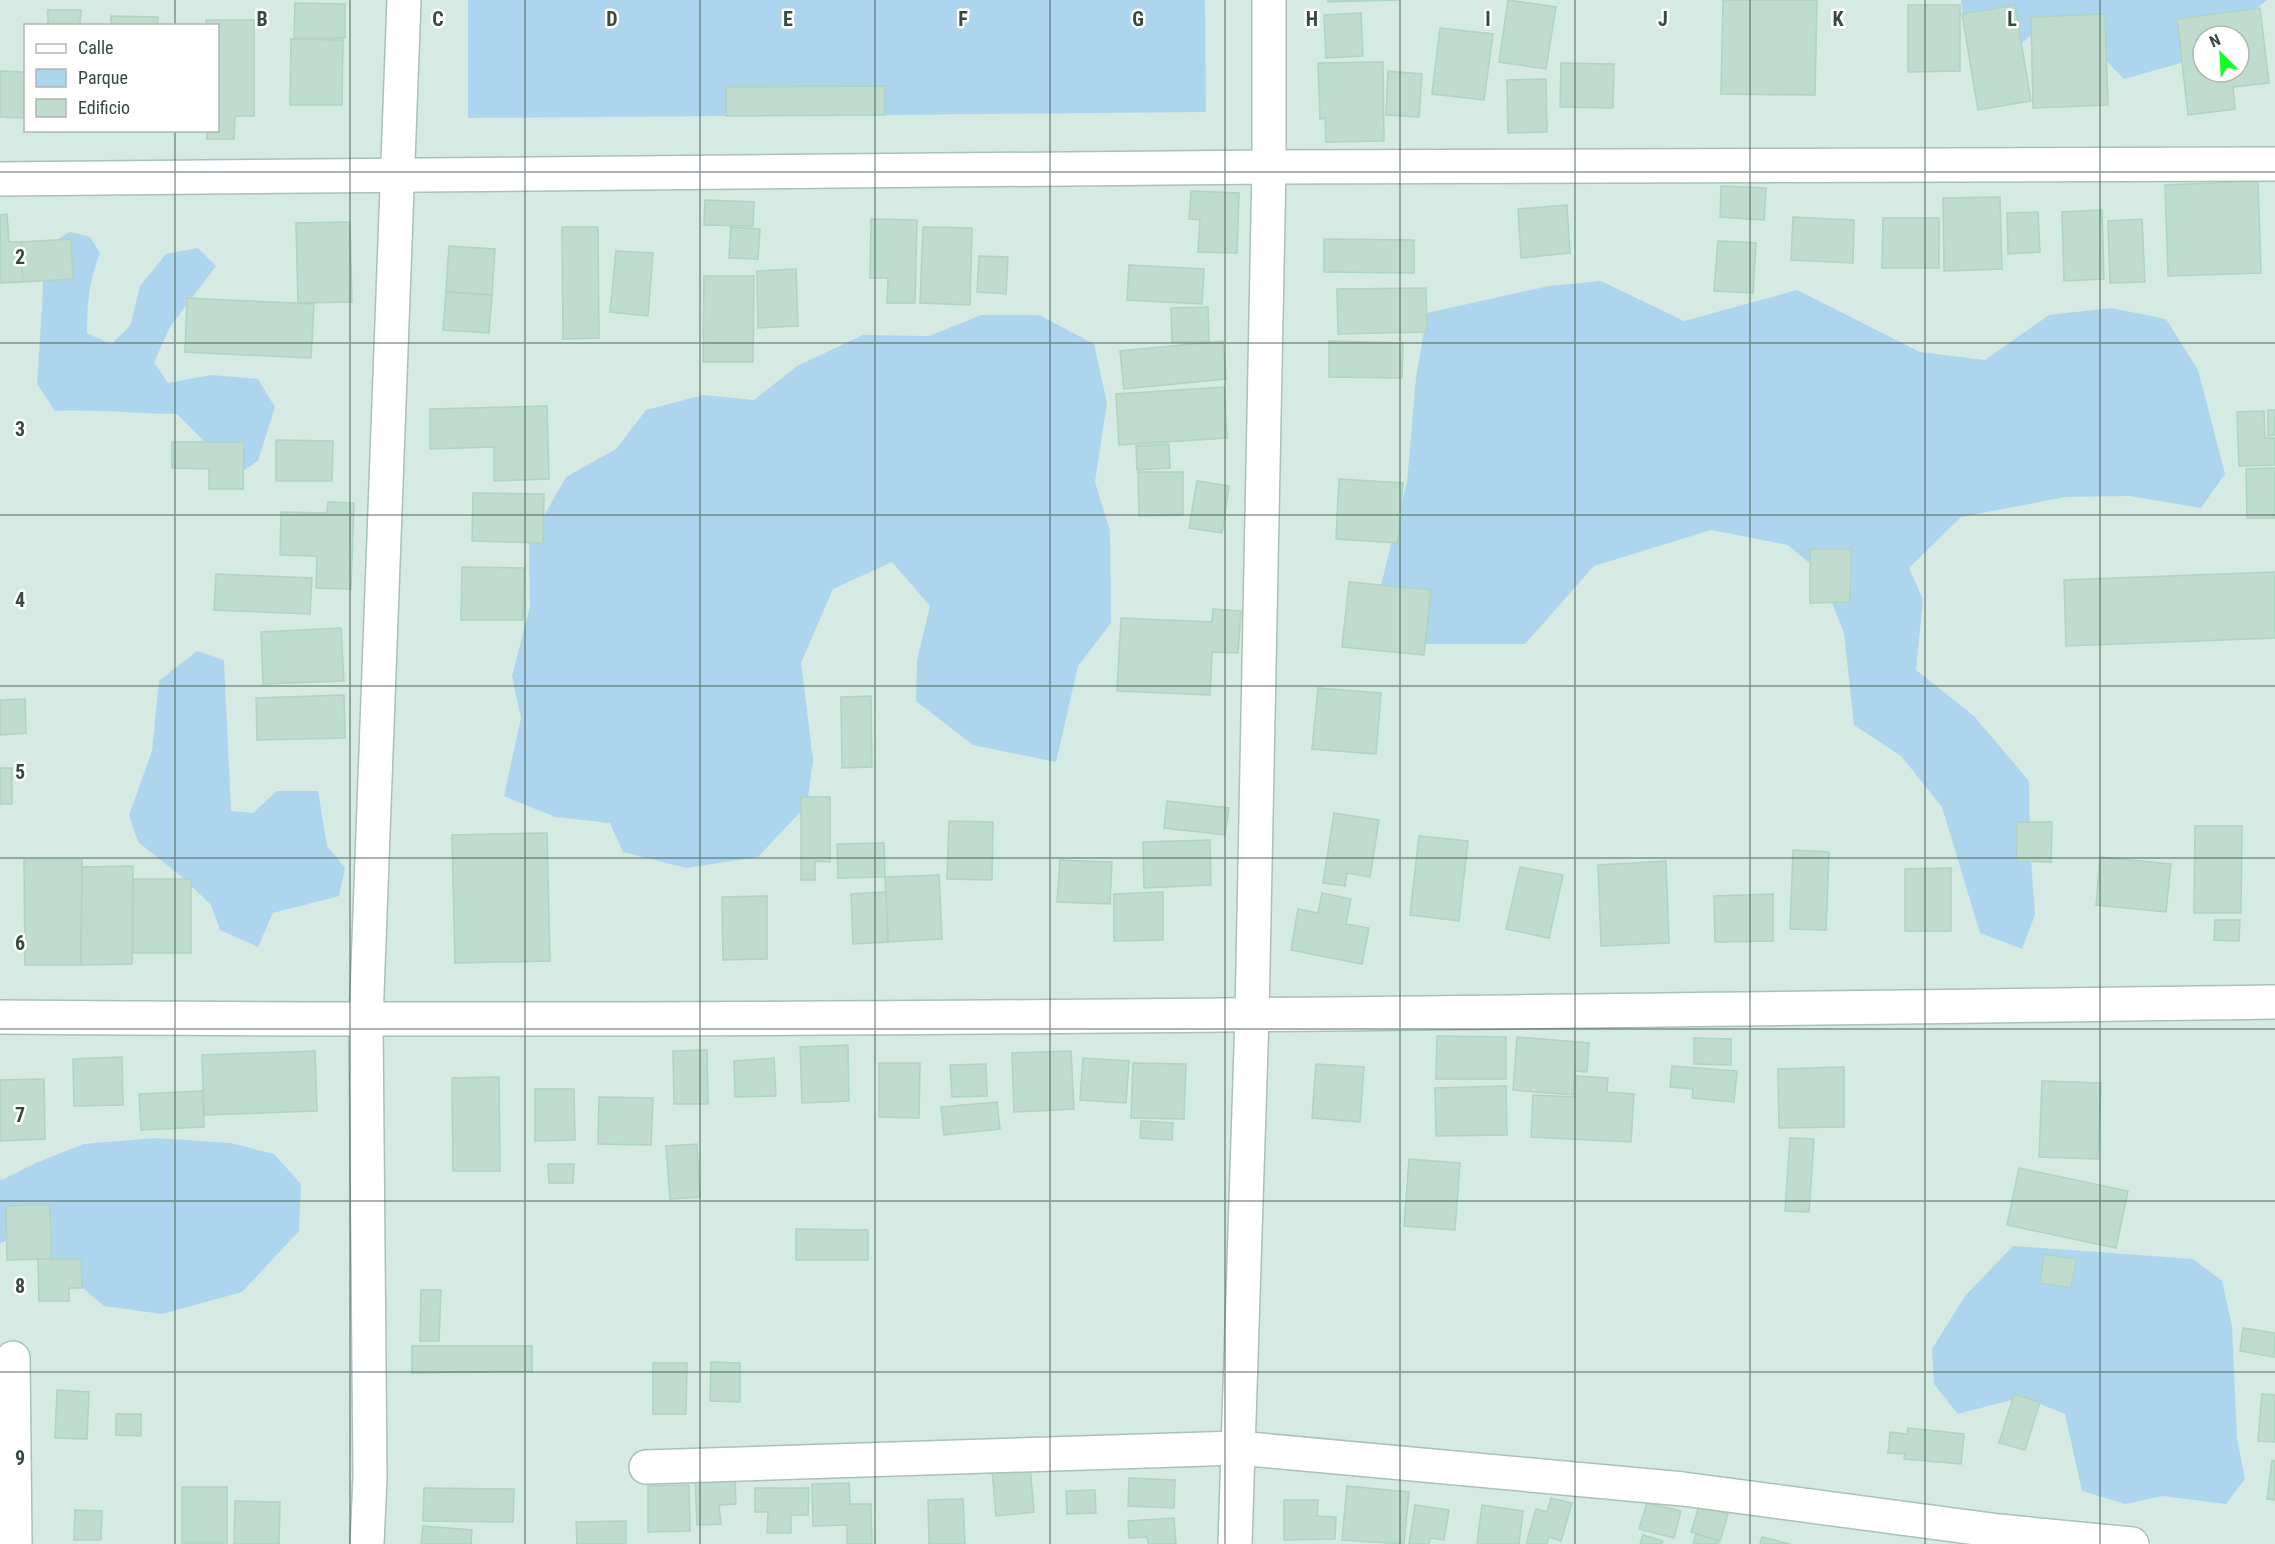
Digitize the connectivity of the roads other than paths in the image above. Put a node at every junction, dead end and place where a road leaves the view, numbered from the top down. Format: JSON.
{"nodes":[{"id":1,"x":404,"y":0,"type":"edge"},
{"id":2,"x":1269,"y":0,"type":"edge"},
{"id":3,"x":2275,"y":164,"type":"edge"},
{"id":4,"x":1269,"y":167,"type":"junction"},
{"id":5,"x":395,"y":176,"type":"junction"},
{"id":6,"x":0,"y":179,"type":"edge"},
{"id":7,"x":2275,"y":1002,"type":"edge"},
{"id":8,"x":1252,"y":1016,"type":"junction"},
{"id":9,"x":0,"y":1017,"type":"edge"},
{"id":10,"x":366,"y":1021,"type":"junction"},
{"id":11,"x":12,"y":1358,"type":"dead end"},
{"id":12,"x":1238,"y":1448,"type":"junction"},
{"id":13,"x":646,"y":1467,"type":"dead end"},
{"id":14,"x":15,"y":1544,"type":"edge"},
{"id":15,"x":367,"y":1544,"type":"edge"},
{"id":16,"x":1235,"y":1544,"type":"edge"},
{"id":17,"x":2132,"y":1544,"type":"edge"}],
"edges":[{"from":1,"to":5,"type":"street"},
{"from":2,"to":4,"type":"street"},
{"from":3,"to":4,"type":"street"},
{"from":4,"to":5,"type":"street"},
{"from":4,"to":8,"type":"street"},
{"from":5,"to":6,"type":"street"},
{"from":5,"to":10,"type":"street"},
{"from":7,"to":8,"type":"street"},
{"from":8,"to":10,"type":"street"},
{"from":8,"to":12,"type":"street"},
{"from":9,"to":10,"type":"street"},
{"from":10,"to":15,"type":"street"},
{"from":11,"to":14,"type":"street"},
{"from":12,"to":13,"type":"street"},
{"from":12,"to":16,"type":"street"},
{"from":12,"to":17,"type":"street"}]}
